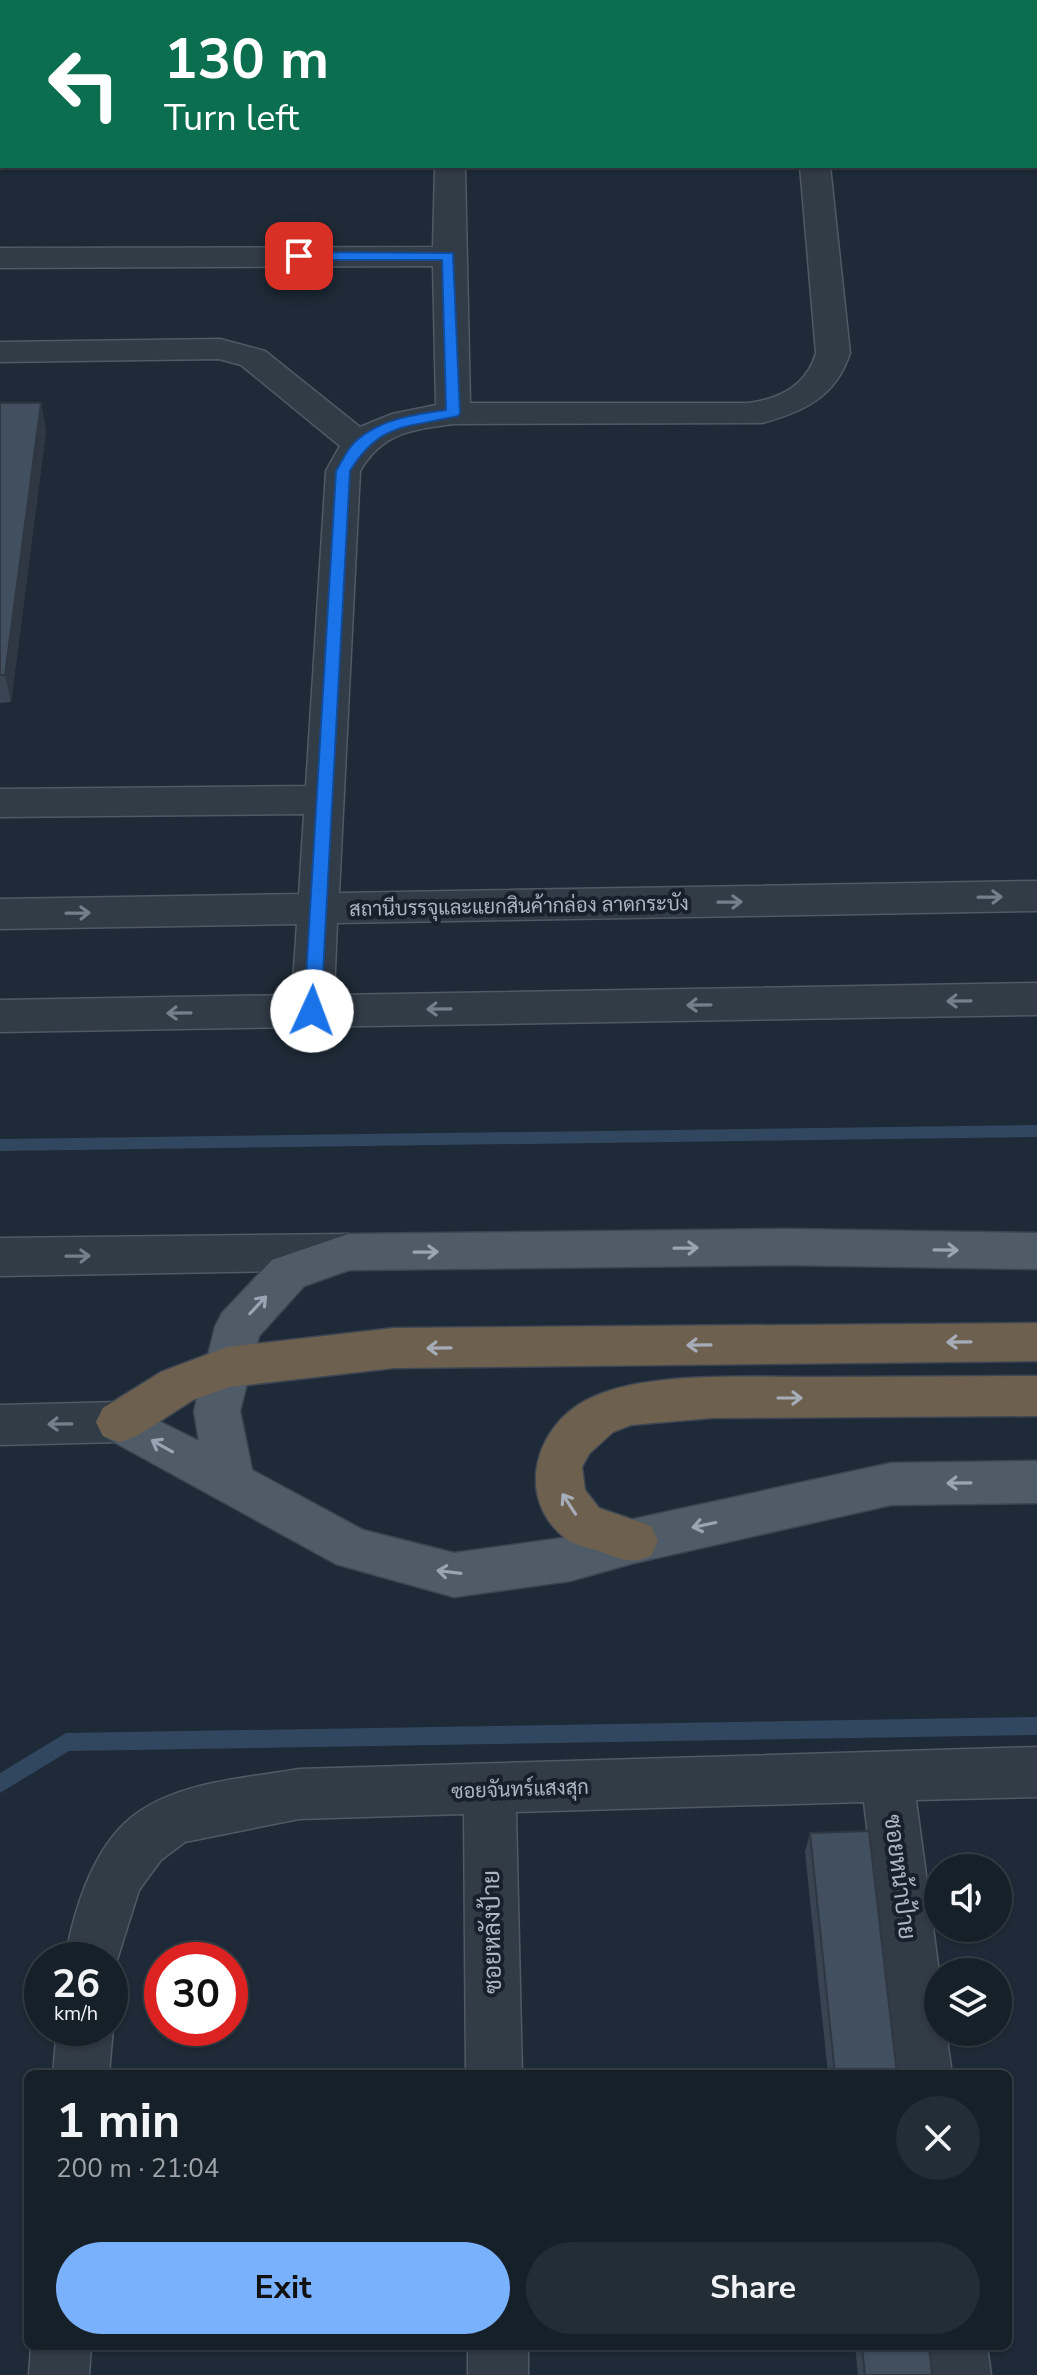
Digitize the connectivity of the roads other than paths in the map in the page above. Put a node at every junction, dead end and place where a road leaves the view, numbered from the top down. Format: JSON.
{"nodes":[{"id":1,"x":450,"y":168,"type":"edge"},
{"id":2,"x":815,"y":168,"type":"edge"},
{"id":3,"x":449,"y":256,"type":"junction"},
{"id":4,"x":0,"y":258,"type":"edge"},
{"id":5,"x":0,"y":352,"type":"edge"},
{"id":6,"x":453,"y":413,"type":"junction"},
{"id":7,"x":359,"y":444,"type":"junction"},
{"id":8,"x":322,"y":800,"type":"junction"},
{"id":9,"x":0,"y":803,"type":"edge"},
{"id":10,"x":1037,"y":896,"type":"edge"},
{"id":11,"x":316,"y":909,"type":"junction"},
{"id":12,"x":0,"y":914,"type":"edge"},
{"id":13,"x":1037,"y":999,"type":"edge"},
{"id":14,"x":312,"y":1011,"type":"junction"},
{"id":15,"x":0,"y":1016,"type":"edge"},
{"id":16,"x":1037,"y":1251,"type":"edge"},
{"id":17,"x":348,"y":1252,"type":"junction"},
{"id":18,"x":0,"y":1257,"type":"edge"},
{"id":19,"x":1037,"y":1342,"type":"edge"},
{"id":20,"x":227,"y":1367,"type":"junction"},
{"id":21,"x":1037,"y":1396,"type":"edge"},
{"id":22,"x":120,"y":1422,"type":"junction"},
{"id":23,"x":0,"y":1425,"type":"edge"},
{"id":24,"x":1037,"y":1482,"type":"edge"},
{"id":25,"x":231,"y":1484,"type":"junction"},
{"id":26,"x":634,"y":1541,"type":"junction"},
{"id":27,"x":1037,"y":1772,"type":"edge"},
{"id":28,"x":887,"y":1775,"type":"junction"},
{"id":29,"x":490,"y":1791,"type":"junction"},
{"id":30,"x":95,"y":1942,"type":"edge"},
{"id":31,"x":83,"y":2046,"type":"edge"},
{"id":32,"x":81,"y":2070,"type":"edge"},
{"id":33,"x":494,"y":2070,"type":"edge"},
{"id":34,"x":924,"y":2070,"type":"edge"},
{"id":35,"x":61,"y":2350,"type":"edge"},
{"id":36,"x":498,"y":2350,"type":"edge"},
{"id":37,"x":958,"y":2350,"type":"edge"},
{"id":38,"x":59,"y":2375,"type":"edge"},
{"id":39,"x":498,"y":2375,"type":"edge"},
{"id":40,"x":961,"y":2375,"type":"edge"}],
"edges":[{"from":1,"to":3,"type":"street"},
{"from":2,"to":6,"type":"street"},
{"from":3,"to":4,"type":"street"},
{"from":3,"to":6,"type":"street"},
{"from":5,"to":7,"type":"street"},
{"from":6,"to":7,"type":"street"},
{"from":7,"to":8,"type":"street"},
{"from":8,"to":9,"type":"street"},
{"from":8,"to":11,"type":"street"},
{"from":11,"to":10,"type":"street","name":"สถานีบรรจุและแยกสินค้ากล่อง ลาดกระบัง","one_way":true},
{"from":12,"to":11,"type":"street","name":"สถานีบรรจุและแยกสินค้ากล่อง ลาดกระบัง","one_way":true},
{"from":11,"to":14,"type":"street"},
{"from":13,"to":14,"type":"street","one_way":true},
{"from":14,"to":15,"type":"street","one_way":true},
{"from":17,"to":16,"type":"main road","one_way":true},
{"from":18,"to":17,"type":"street","one_way":true},
{"from":20,"to":17,"type":"main road","one_way":true},
{"from":19,"to":20,"type":"highway","one_way":true},
{"from":20,"to":22,"type":"highway"},
{"from":20,"to":25,"type":"main road"},
{"from":26,"to":21,"type":"highway","one_way":true},
{"from":22,"to":23,"type":"street","one_way":true},
{"from":25,"to":22,"type":"main road","one_way":true},
{"from":24,"to":26,"type":"main road","one_way":true},
{"from":26,"to":25,"type":"main road","one_way":true},
{"from":27,"to":28,"type":"street","name":"ซอยจันทร์แสงสุก"},
{"from":28,"to":29,"type":"street","name":"ซอยจันทร์แสงสุก"},
{"from":28,"to":34,"type":"street","name":"ซอยหน้าป้าย"},
{"from":29,"to":30,"type":"street","name":"ซอยจันทร์แสงสุก"},
{"from":29,"to":33,"type":"street","name":"ซอยหลังป้าย"},
{"from":31,"to":32,"type":"street"},
{"from":35,"to":38,"type":"street"},
{"from":36,"to":39,"type":"street"},
{"from":37,"to":40,"type":"street"}]}
